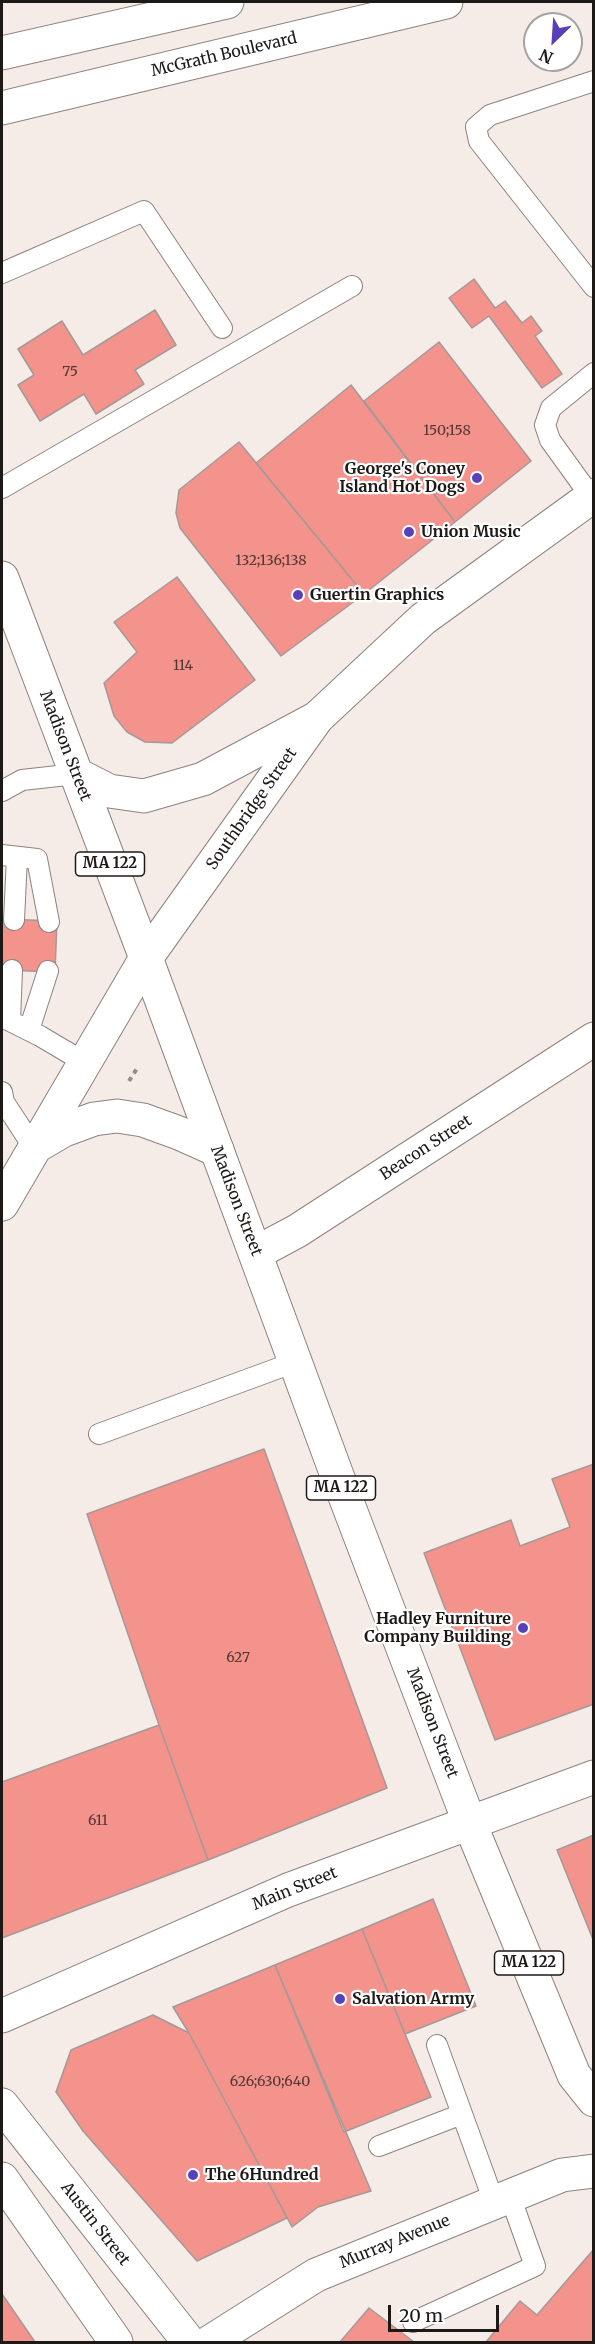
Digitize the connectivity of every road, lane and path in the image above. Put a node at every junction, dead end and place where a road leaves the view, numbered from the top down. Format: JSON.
{"nodes":[{"id":1,"x":227,"y":2,"type":"edge"},
{"id":2,"x":446,"y":2,"type":"edge"},
{"id":3,"x":2,"y":53,"type":"edge"},
{"id":4,"x":594,"y":81,"type":"edge"},
{"id":5,"x":2,"y":108,"type":"edge"},
{"id":6,"x":2,"y":273,"type":"edge"},
{"id":7,"x":352,"y":286,"type":"dead end"},
{"id":8,"x":594,"y":287,"type":"edge"},
{"id":9,"x":222,"y":328,"type":"dead end"},
{"id":10,"x":594,"y":373,"type":"edge"},
{"id":11,"x":2,"y":488,"type":"edge"},
{"id":12,"x":592,"y":498,"type":"edge"},
{"id":13,"x":2,"y":578,"type":"edge"},
{"id":14,"x":317,"y":718,"type":"junction"},
{"id":15,"x":76,"y":774,"type":"junction"},
{"id":16,"x":2,"y":791,"type":"edge"},
{"id":17,"x":9,"y":856,"type":"edge"},
{"id":18,"x":14,"y":920,"type":"dead end"},
{"id":19,"x":49,"y":922,"type":"dead end"},
{"id":20,"x":146,"y":958,"type":"junction"},
{"id":21,"x":12,"y":970,"type":"dead end"},
{"id":22,"x":48,"y":971,"type":"dead end"},
{"id":23,"x":6,"y":1019,"type":"edge"},
{"id":24,"x":29,"y":1030,"type":"junction"},
{"id":25,"x":594,"y":1038,"type":"edge"},
{"id":26,"x":84,"y":1062,"type":"junction"},
{"id":27,"x":138,"y":1067,"type":"dead end"},
{"id":28,"x":127,"y":1068,"type":"dead end"},
{"id":29,"x":2,"y":1092,"type":"edge"},
{"id":30,"x":34,"y":1148,"type":"junction"},
{"id":31,"x":217,"y":1150,"type":"junction"},
{"id":32,"x":2,"y":1204,"type":"edge"},
{"id":33,"x":256,"y":1252,"type":"junction"},
{"id":34,"x":295,"y":1362,"type":"junction"},
{"id":35,"x":99,"y":1434,"type":"dead end"},
{"id":36,"x":594,"y":1777,"type":"edge"},
{"id":37,"x":470,"y":1824,"type":"junction"},
{"id":38,"x":2,"y":2016,"type":"edge"},
{"id":39,"x":437,"y":2045,"type":"dead end"},
{"id":40,"x":594,"y":2100,"type":"edge"},
{"id":41,"x":2,"y":2104,"type":"edge"},
{"id":42,"x":462,"y":2114,"type":"junction"},
{"id":43,"x":379,"y":2146,"type":"dead end"},
{"id":44,"x":594,"y":2171,"type":"edge"},
{"id":45,"x":2,"y":2179,"type":"edge"},
{"id":46,"x":502,"y":2199,"type":"junction"},
{"id":47,"x":413,"y":2322,"type":"dead end"},
{"id":48,"x":116,"y":2343,"type":"edge"},
{"id":49,"x":189,"y":2343,"type":"edge"},
{"id":50,"x":210,"y":2343,"type":"edge"}],
"edges":[{"from":1,"to":3,"type":"main road"},
{"from":2,"to":5,"type":"main road","name":"McGrath Boulevard"},
{"from":4,"to":8,"type":"lane"},
{"from":6,"to":9,"type":"lane"},
{"from":7,"to":11,"type":"lane"},
{"from":10,"to":12,"type":"lane"},
{"from":12,"to":14,"type":"main road","name":"Southbridge Street"},
{"from":13,"to":15,"type":"main road","name":"Madison Street","number":"MA 122"},
{"from":14,"to":15,"type":"main road"},
{"from":14,"to":20,"type":"main road","name":"Southbridge Street"},
{"from":15,"to":16,"type":"lane"},
{"from":15,"to":20,"type":"main road","name":"Madison Street","number":"MA 122"},
{"from":17,"to":18,"type":"lane"},
{"from":17,"to":19,"type":"lane"},
{"from":20,"to":26,"type":"main road","name":"Southbridge Street"},
{"from":20,"to":31,"type":"main road","name":"Madison Street","number":"MA 122"},
{"from":21,"to":23,"type":"lane"},
{"from":22,"to":24,"type":"lane"},
{"from":23,"to":24,"type":"lane"},
{"from":24,"to":26,"type":"lane"},
{"from":25,"to":33,"type":"main road","name":"Beacon Street"},
{"from":26,"to":30,"type":"main road","name":"Southbridge Street"},
{"from":27,"to":28,"type":"path"},
{"from":29,"to":30,"type":"lane"},
{"from":30,"to":31,"type":"main road"},
{"from":30,"to":32,"type":"main road","name":"Southbridge Street"},
{"from":31,"to":33,"type":"main road","name":"Madison Street","number":"MA 122"},
{"from":33,"to":34,"type":"main road","name":"Madison Street","number":"MA 122"},
{"from":34,"to":35,"type":"lane"},
{"from":34,"to":37,"type":"main road","name":"Madison Street","number":"MA 122"},
{"from":36,"to":37,"type":"main road","name":"Main Street"},
{"from":37,"to":38,"type":"main road","name":"Main Street"},
{"from":37,"to":40,"type":"main road","number":"MA 122"},
{"from":39,"to":42,"type":"lane"},
{"from":41,"to":49,"type":"main road","name":"Austin Street"},
{"from":42,"to":43,"type":"lane"},
{"from":42,"to":46,"type":"lane"},
{"from":44,"to":46,"type":"main road","name":"Murray Avenue"},
{"from":45,"to":48,"type":"main road"},
{"from":46,"to":47,"type":"lane"},
{"from":46,"to":50,"type":"main road","name":"Murray Avenue"}]}
